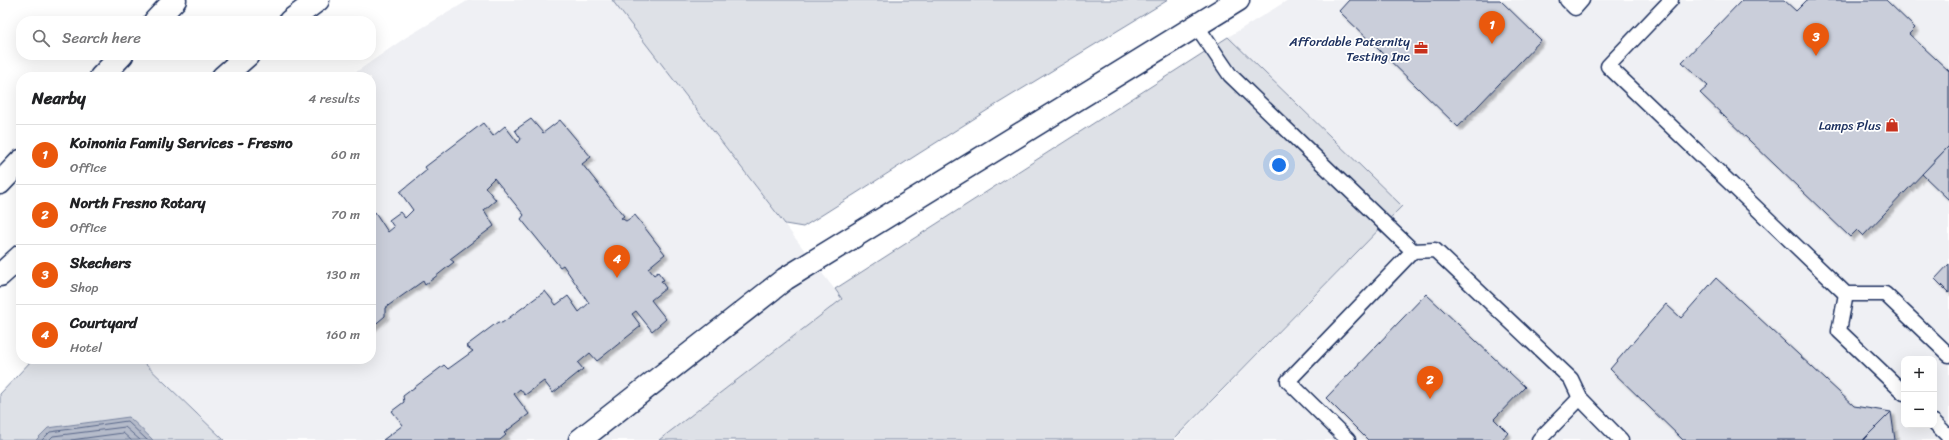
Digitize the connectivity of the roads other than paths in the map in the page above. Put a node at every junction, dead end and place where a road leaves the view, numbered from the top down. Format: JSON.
{"nodes":[{"id":1,"x":175,"y":0,"type":"edge"},
{"id":2,"x":318,"y":0,"type":"edge"},
{"id":3,"x":1238,"y":0,"type":"edge"},
{"id":4,"x":1567,"y":0,"type":"edge"},
{"id":5,"x":1582,"y":0,"type":"edge"},
{"id":6,"x":1671,"y":0,"type":"edge"},
{"id":7,"x":160,"y":16,"type":"edge"},
{"id":8,"x":297,"y":16,"type":"edge"},
{"id":9,"x":1196,"y":25,"type":"junction"},
{"id":10,"x":117,"y":60,"type":"edge"},
{"id":11,"x":242,"y":60,"type":"edge"},
{"id":12,"x":106,"y":72,"type":"edge"},
{"id":13,"x":229,"y":72,"type":"edge"},
{"id":14,"x":16,"y":166,"type":"edge"},
{"id":15,"x":0,"y":183,"type":"edge"},
{"id":16,"x":1413,"y":251,"type":"junction"},
{"id":17,"x":16,"y":261,"type":"edge"},
{"id":18,"x":0,"y":275,"type":"edge"},
{"id":19,"x":1846,"y":294,"type":"junction"},
{"id":20,"x":1949,"y":355,"type":"edge"},
{"id":21,"x":1903,"y":392,"type":"edge"},
{"id":22,"x":1580,"y":398,"type":"junction"},
{"id":23,"x":1937,"y":425,"type":"edge"},
{"id":24,"x":1949,"y":437,"type":"edge"},
{"id":25,"x":580,"y":440,"type":"edge"},
{"id":26,"x":1348,"y":440,"type":"edge"},
{"id":27,"x":1539,"y":440,"type":"edge"},
{"id":28,"x":1621,"y":440,"type":"edge"}],
"edges":[{"from":1,"to":7,"type":"main road"},
{"from":2,"to":8,"type":"main road"},
{"from":3,"to":9,"type":"main road"},
{"from":4,"to":5,"type":"lane"},
{"from":6,"to":19,"type":"lane"},
{"from":9,"to":16,"type":"lane"},
{"from":9,"to":25,"type":"main road"},
{"from":10,"to":12,"type":"main road"},
{"from":11,"to":13,"type":"main road"},
{"from":14,"to":15,"type":"main road"},
{"from":16,"to":22,"type":"lane"},
{"from":16,"to":26,"type":"lane"},
{"from":17,"to":18,"type":"main road"},
{"from":19,"to":20,"type":"lane"},
{"from":19,"to":21,"type":"lane"},
{"from":22,"to":27,"type":"lane"},
{"from":22,"to":28,"type":"lane"},
{"from":23,"to":24,"type":"lane"}]}
